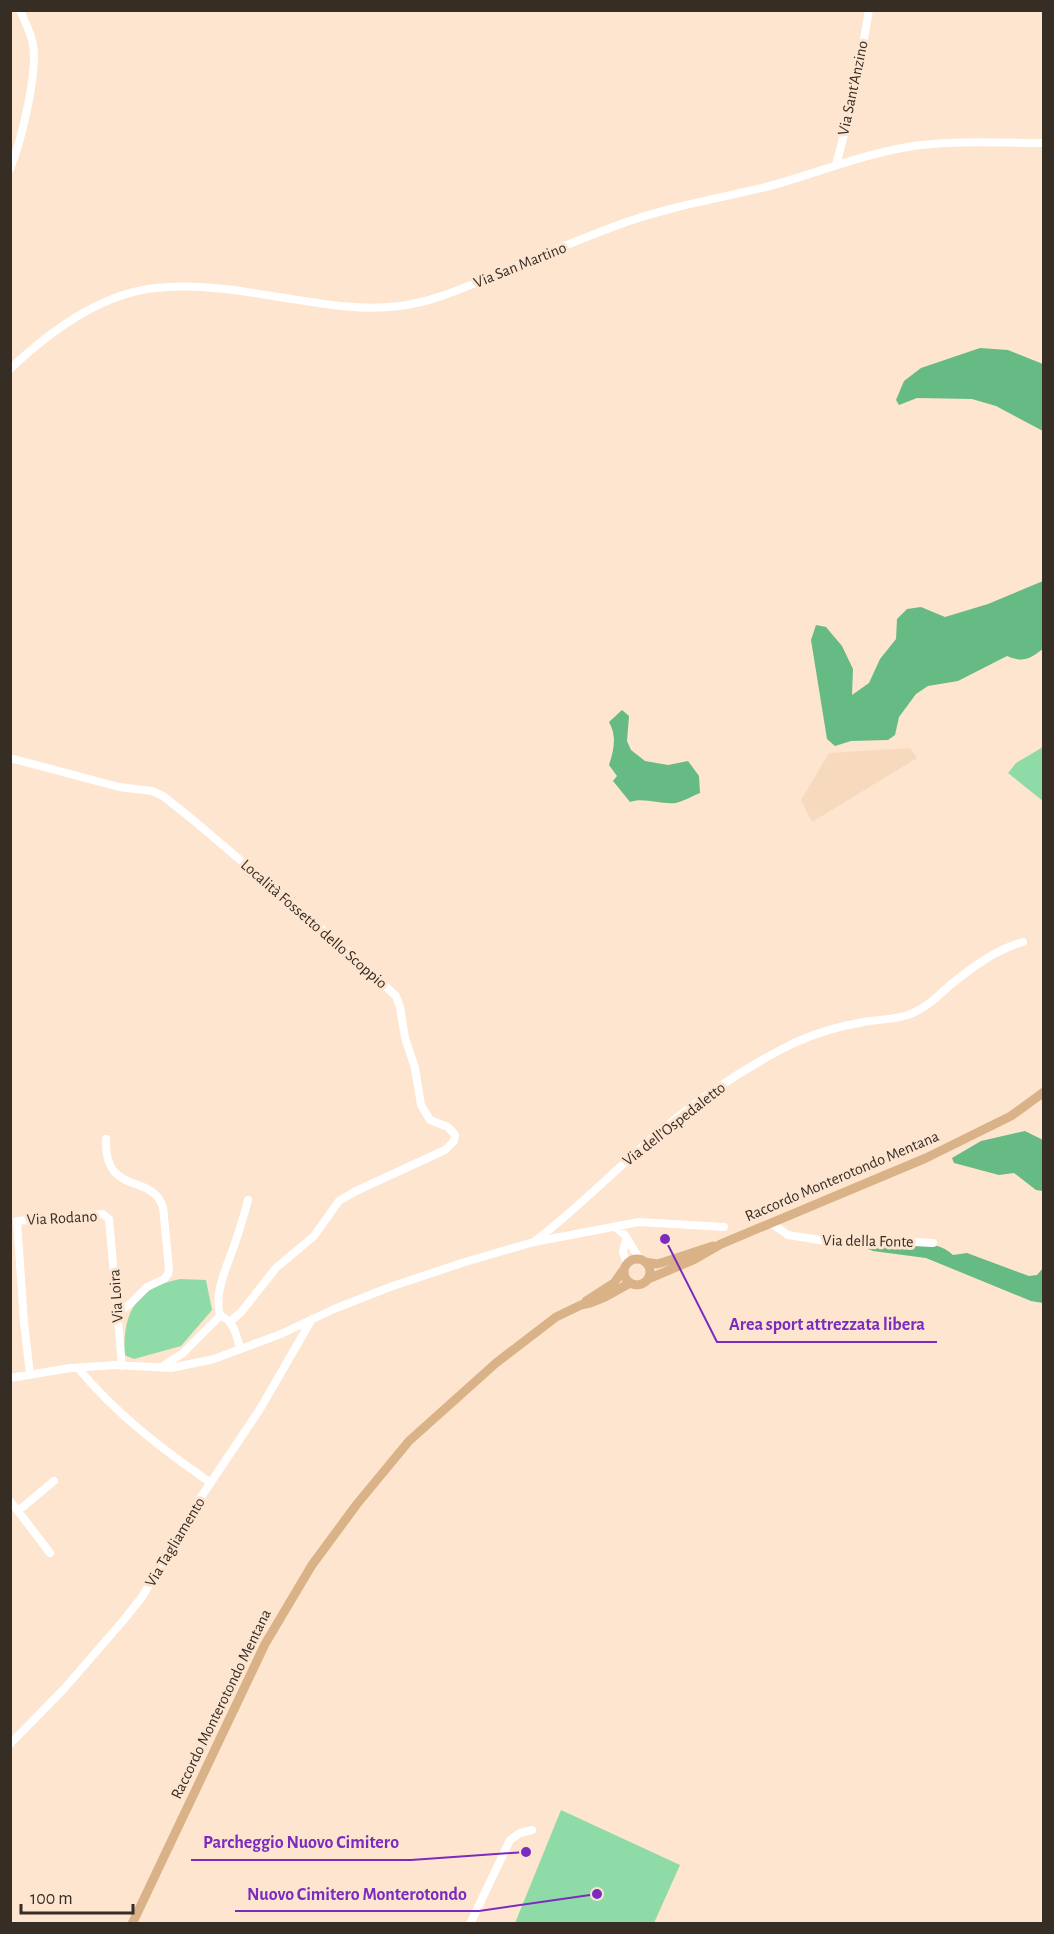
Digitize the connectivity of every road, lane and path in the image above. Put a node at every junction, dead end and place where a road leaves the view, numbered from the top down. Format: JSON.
{"nodes":[{"id":1,"x":20,"y":10,"type":"edge"},
{"id":2,"x":869,"y":10,"type":"edge"},
{"id":3,"x":1044,"y":143,"type":"edge"},
{"id":4,"x":836,"y":165,"type":"junction"},
{"id":5,"x":10,"y":169,"type":"edge"},
{"id":6,"x":10,"y":369,"type":"edge"},
{"id":7,"x":10,"y":758,"type":"edge"},
{"id":8,"x":1023,"y":942,"type":"dead end"},
{"id":9,"x":1044,"y":1092,"type":"edge"},
{"id":10,"x":106,"y":1139,"type":"dead end"},
{"id":11,"x":248,"y":1200,"type":"dead end"},
{"id":12,"x":14,"y":1221,"type":"edge"},
{"id":13,"x":771,"y":1223,"type":"junction"},
{"id":14,"x":110,"y":1226,"type":"joint"},
{"id":15,"x":615,"y":1227,"type":"junction"},
{"id":16,"x":724,"y":1227,"type":"dead end"},
{"id":17,"x":626,"y":1239,"type":"junction"},
{"id":18,"x":534,"y":1242,"type":"junction"},
{"id":19,"x":933,"y":1243,"type":"dead end"},
{"id":20,"x":721,"y":1244,"type":"junction"},
{"id":21,"x":642,"y":1261,"type":"junction"},
{"id":22,"x":626,"y":1267,"type":"junction"},
{"id":23,"x":648,"y":1279,"type":"junction"},
{"id":24,"x":630,"y":1284,"type":"junction"},
{"id":25,"x":581,"y":1305,"type":"junction"},
{"id":26,"x":117,"y":1313,"type":"junction"},
{"id":27,"x":220,"y":1316,"type":"junction"},
{"id":28,"x":312,"y":1319,"type":"junction"},
{"id":29,"x":230,"y":1322,"type":"junction"},
{"id":30,"x":241,"y":1349,"type":"junction"},
{"id":31,"x":122,"y":1366,"type":"junction"},
{"id":32,"x":78,"y":1368,"type":"junction"},
{"id":33,"x":160,"y":1368,"type":"junction"},
{"id":34,"x":30,"y":1375,"type":"junction"},
{"id":35,"x":10,"y":1378,"type":"edge"},
{"id":36,"x":54,"y":1481,"type":"dead end"},
{"id":37,"x":211,"y":1483,"type":"junction"},
{"id":38,"x":10,"y":1501,"type":"edge"},
{"id":39,"x":18,"y":1511,"type":"junction"},
{"id":40,"x":50,"y":1553,"type":"dead end"},
{"id":41,"x":10,"y":1744,"type":"edge"},
{"id":42,"x":532,"y":1830,"type":"dead end"},
{"id":43,"x":132,"y":1923,"type":"edge"},
{"id":44,"x":470,"y":1923,"type":"edge"}],
"edges":[{"from":1,"to":5,"type":"street"},
{"from":2,"to":4,"type":"street","name":"Via Sant'Anzino"},
{"from":3,"to":4,"type":"street","name":"Via San Martino"},
{"from":4,"to":6,"type":"street","name":"Via San Martino"},
{"from":7,"to":29,"type":"street","name":"Località Fossetto dello Scoppio"},
{"from":8,"to":18,"type":"street","name":"Via dell'Ospedaletto"},
{"from":9,"to":13,"type":"main road","name":"Raccordo Monterotondo Mentana"},
{"from":10,"to":26,"type":"street"},
{"from":11,"to":27,"type":"street"},
{"from":12,"to":14,"type":"street","name":"Via Rodano"},
{"from":12,"to":34,"type":"street","name":"Via Rodano"},
{"from":13,"to":19,"type":"street","name":"Via della Fonte"},
{"from":13,"to":20,"type":"main road","name":"Raccordo Monterotondo Mentana"},
{"from":14,"to":26,"type":"street","name":"Via Loira"},
{"from":15,"to":16,"type":"street"},
{"from":15,"to":17,"type":"street"},
{"from":15,"to":18,"type":"street"},
{"from":17,"to":21,"type":"street"},
{"from":17,"to":22,"type":"street"},
{"from":18,"to":28,"type":"street"},
{"from":20,"to":21,"type":"main road"},
{"from":20,"to":23,"type":"main road","name":"Raccordo Monterotondo Mentana"},
{"from":21,"to":22,"type":"main road"},
{"from":21,"to":23,"type":"main road"},
{"from":22,"to":24,"type":"main road"},
{"from":22,"to":25,"type":"main road"},
{"from":23,"to":24,"type":"main road"},
{"from":24,"to":25,"type":"main road","name":"Raccordo Monterotondo Mentana"},
{"from":25,"to":43,"type":"main road","name":"Raccordo Monterotondo Mentana"},
{"from":26,"to":31,"type":"street","name":"Via Loira"},
{"from":27,"to":29,"type":"street"},
{"from":27,"to":33,"type":"street"},
{"from":28,"to":30,"type":"street"},
{"from":28,"to":37,"type":"street","name":"Via Tagliamento"},
{"from":29,"to":30,"type":"street"},
{"from":30,"to":33,"type":"street"},
{"from":31,"to":32,"type":"street"},
{"from":31,"to":33,"type":"street"},
{"from":32,"to":34,"type":"street"},
{"from":32,"to":37,"type":"street"},
{"from":34,"to":35,"type":"street"},
{"from":36,"to":39,"type":"street"},
{"from":37,"to":41,"type":"street","name":"Via Tagliamento"},
{"from":38,"to":39,"type":"street"},
{"from":39,"to":40,"type":"street"},
{"from":42,"to":44,"type":"street"}]}
